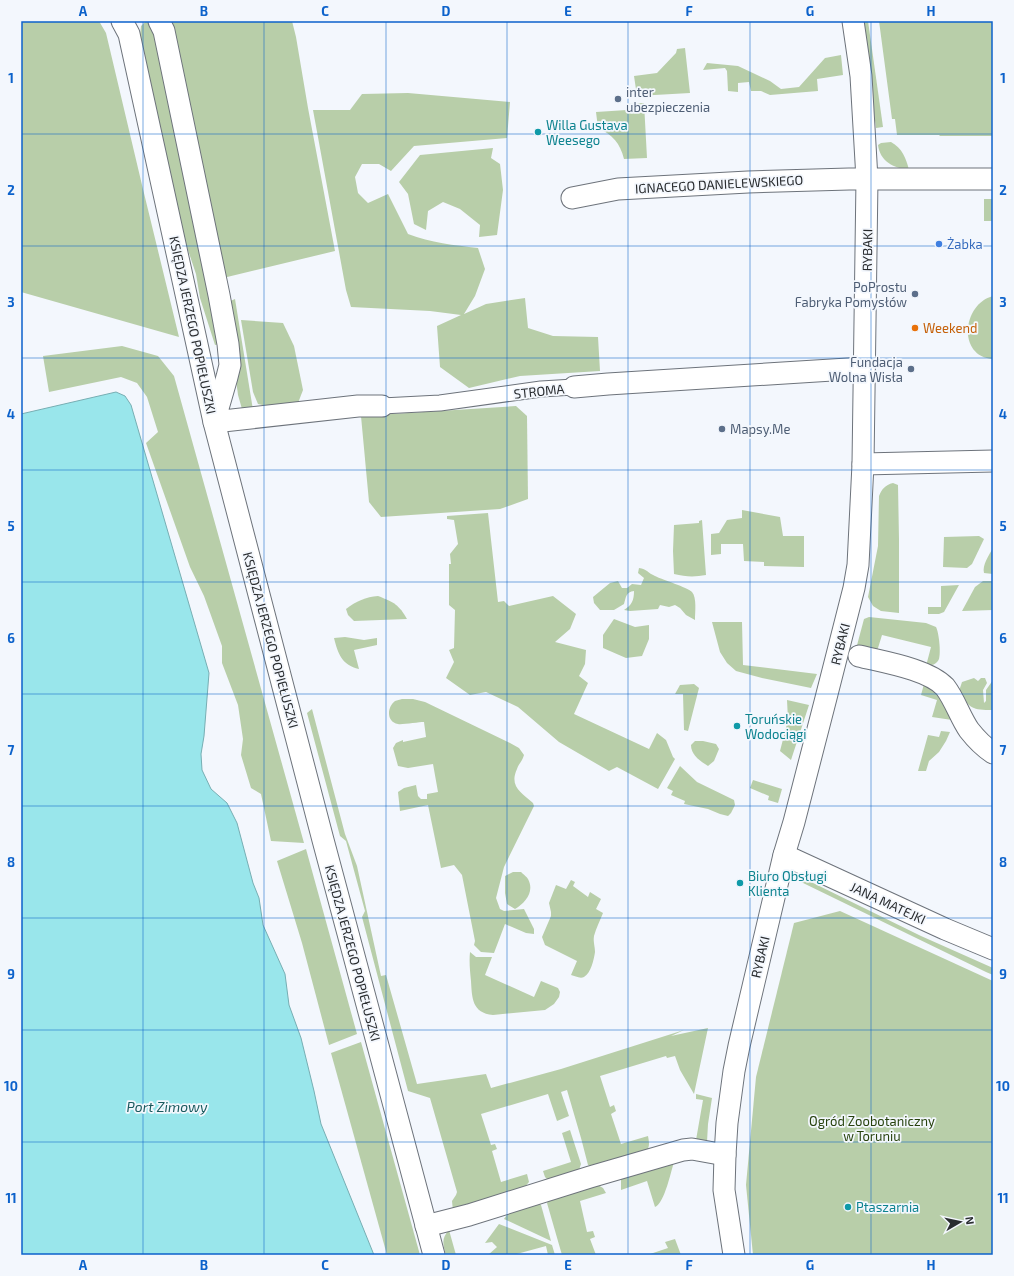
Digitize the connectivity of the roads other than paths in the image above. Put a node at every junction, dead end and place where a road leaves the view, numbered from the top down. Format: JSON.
{"nodes":[{"id":1,"x":122,"y":21,"type":"edge"},
{"id":2,"x":159,"y":21,"type":"edge"},
{"id":3,"x":853,"y":21,"type":"edge"},
{"id":4,"x":867,"y":179,"type":"junction"},
{"id":5,"x":993,"y":179,"type":"edge"},
{"id":6,"x":572,"y":198,"type":"dead end"},
{"id":7,"x":864,"y":368,"type":"junction"},
{"id":8,"x":574,"y":387,"type":"joint"},
{"id":9,"x":382,"y":406,"type":"joint"},
{"id":10,"x":214,"y":422,"type":"junction"},
{"id":11,"x":993,"y":461,"type":"edge"},
{"id":12,"x":863,"y":464,"type":"junction"},
{"id":13,"x":859,"y":656,"type":"dead end"},
{"id":14,"x":993,"y":753,"type":"edge"},
{"id":15,"x":784,"y":855,"type":"junction"},
{"id":16,"x":993,"y":949,"type":"edge"},
{"id":17,"x":725,"y":1155,"type":"junction"},
{"id":18,"x":426,"y":1226,"type":"junction"},
{"id":19,"x":434,"y":1255,"type":"edge"},
{"id":20,"x":734,"y":1255,"type":"edge"}],
"edges":[{"from":1,"to":10,"type":"street","name":"KSIĘDZA JERZEGO POPIEŁUSZKI"},
{"from":2,"to":10,"type":"street"},
{"from":3,"to":4,"type":"street","name":"RYBAKI"},
{"from":4,"to":5,"type":"street","name":"IGNACEGO DANIELEWSKIEGO"},
{"from":4,"to":6,"type":"street","name":"IGNACEGO DANIELEWSKIEGO"},
{"from":4,"to":7,"type":"street","name":"RYBAKI"},
{"from":7,"to":8,"type":"street","name":"STROMA"},
{"from":7,"to":12,"type":"street","name":"RYBAKI"},
{"from":8,"to":9,"type":"street","name":"STROMA"},
{"from":9,"to":10,"type":"street","name":"STROMA"},
{"from":10,"to":18,"type":"street","name":"KSIĘDZA JERZEGO POPIEŁUSZKI"},
{"from":11,"to":12,"type":"street"},
{"from":12,"to":15,"type":"street","name":"RYBAKI"},
{"from":13,"to":14,"type":"street"},
{"from":15,"to":16,"type":"street","name":"JANA MATEJKI"},
{"from":15,"to":17,"type":"street","name":"RYBAKI"},
{"from":17,"to":18,"type":"street"},
{"from":17,"to":20,"type":"street","name":"RYBAKI"},
{"from":18,"to":19,"type":"street","name":"KSIĘDZA JERZEGO POPIEŁUSZKI"}]}
